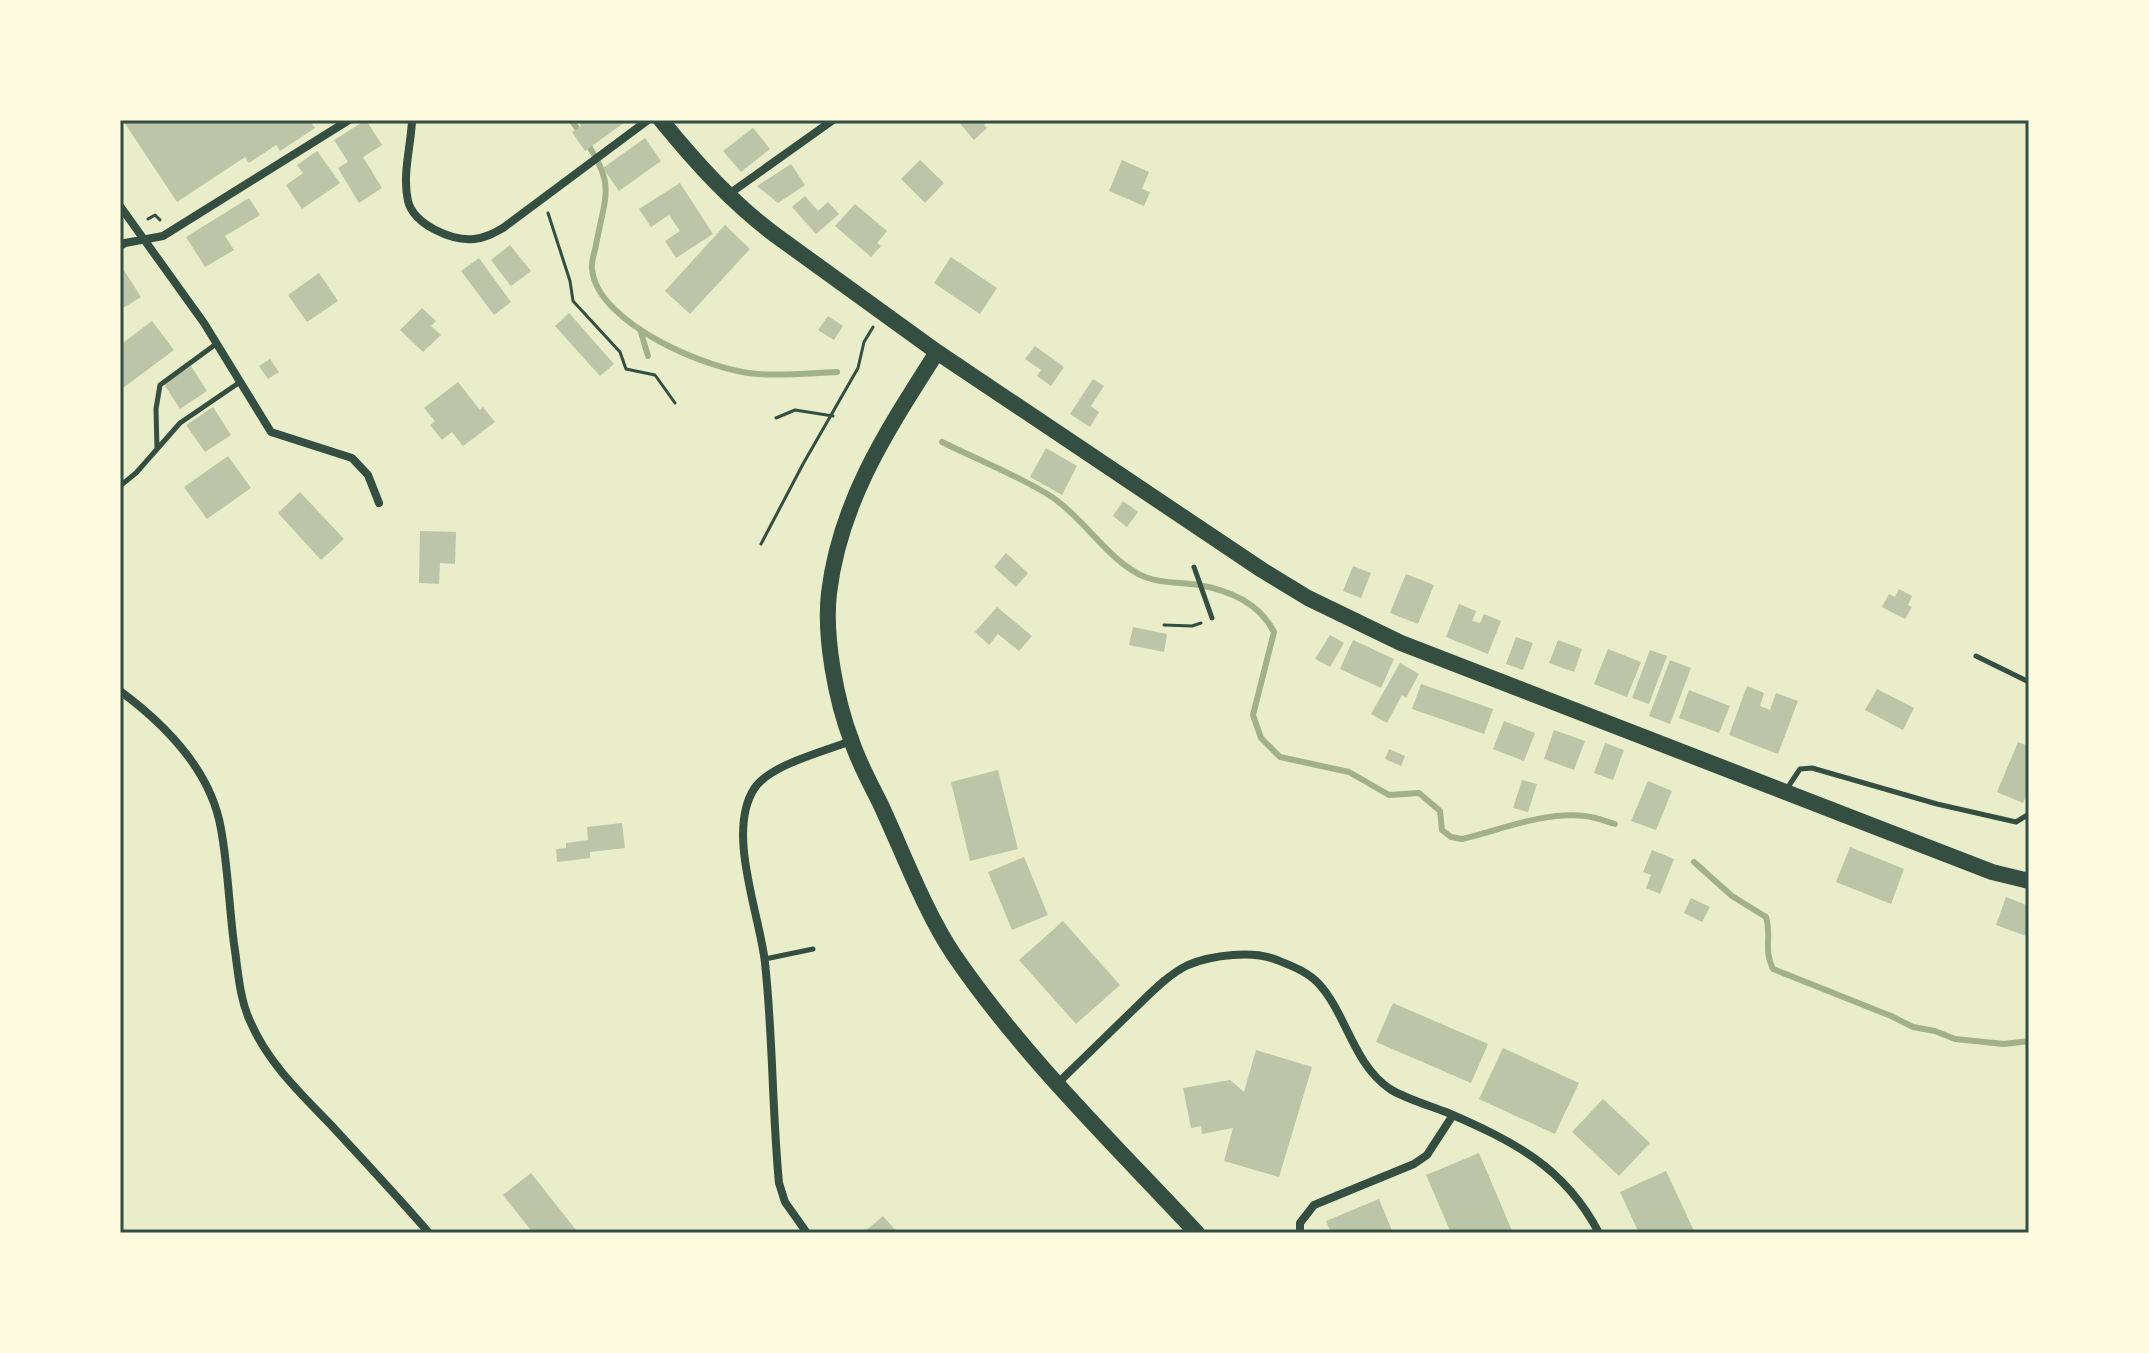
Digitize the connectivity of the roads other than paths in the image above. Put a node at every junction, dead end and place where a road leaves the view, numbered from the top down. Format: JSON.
{"nodes":[{"id":1,"x":349,"y":120,"type":"edge"},
{"id":2,"x":412,"y":120,"type":"edge"},
{"id":3,"x":648,"y":120,"type":"edge"},
{"id":4,"x":661,"y":120,"type":"edge"},
{"id":5,"x":833,"y":120,"type":"edge"},
{"id":6,"x":728,"y":195,"type":"junction"},
{"id":7,"x":120,"y":206,"type":"edge"},
{"id":8,"x":144,"y":240,"type":"junction"},
{"id":9,"x":120,"y":246,"type":"edge"},
{"id":10,"x":217,"y":344,"type":"junction"},
{"id":11,"x":937,"y":352,"type":"junction"},
{"id":12,"x":240,"y":382,"type":"junction"},
{"id":13,"x":157,"y":449,"type":"junction"},
{"id":14,"x":120,"y":486,"type":"edge"},
{"id":15,"x":379,"y":503,"type":"dead end"},
{"id":16,"x":1194,"y":567,"type":"dead end"},
{"id":17,"x":1212,"y":618,"type":"road end"},
{"id":18,"x":1976,"y":656,"type":"dead end"},
{"id":19,"x":2029,"y":682,"type":"edge"},
{"id":20,"x":120,"y":691,"type":"edge"},
{"id":21,"x":851,"y":741,"type":"junction"},
{"id":22,"x":1785,"y":791,"type":"junction"},
{"id":23,"x":2029,"y":814,"type":"edge"},
{"id":24,"x":2029,"y":881,"type":"edge"},
{"id":25,"x":813,"y":949,"type":"dead end"},
{"id":26,"x":765,"y":959,"type":"junction"},
{"id":27,"x":1058,"y":1083,"type":"junction"},
{"id":28,"x":1453,"y":1115,"type":"junction"},
{"id":29,"x":429,"y":1233,"type":"edge"},
{"id":30,"x":807,"y":1233,"type":"edge"},
{"id":31,"x":1197,"y":1233,"type":"edge"},
{"id":32,"x":1300,"y":1233,"type":"edge"},
{"id":33,"x":1599,"y":1233,"type":"edge"}],
"edges":[{"from":1,"to":8,"type":"street"},
{"from":2,"to":3,"type":"street"},
{"from":4,"to":6,"type":"main road"},
{"from":5,"to":6,"type":"street"},
{"from":6,"to":11,"type":"main road"},
{"from":7,"to":8,"type":"street"},
{"from":8,"to":9,"type":"street"},
{"from":8,"to":10,"type":"street"},
{"from":10,"to":12,"type":"street"},
{"from":10,"to":13,"type":"lane"},
{"from":11,"to":21,"type":"main road"},
{"from":11,"to":22,"type":"main road"},
{"from":12,"to":13,"type":"lane"},
{"from":12,"to":15,"type":"street"},
{"from":13,"to":14,"type":"lane"},
{"from":16,"to":17,"type":"lane"},
{"from":18,"to":19,"type":"lane"},
{"from":20,"to":29,"type":"street"},
{"from":21,"to":26,"type":"street"},
{"from":21,"to":27,"type":"main road"},
{"from":22,"to":23,"type":"lane"},
{"from":22,"to":24,"type":"main road"},
{"from":25,"to":26,"type":"lane"},
{"from":26,"to":30,"type":"street"},
{"from":27,"to":28,"type":"street"},
{"from":27,"to":31,"type":"main road"},
{"from":28,"to":32,"type":"street"},
{"from":28,"to":33,"type":"street"}]}
